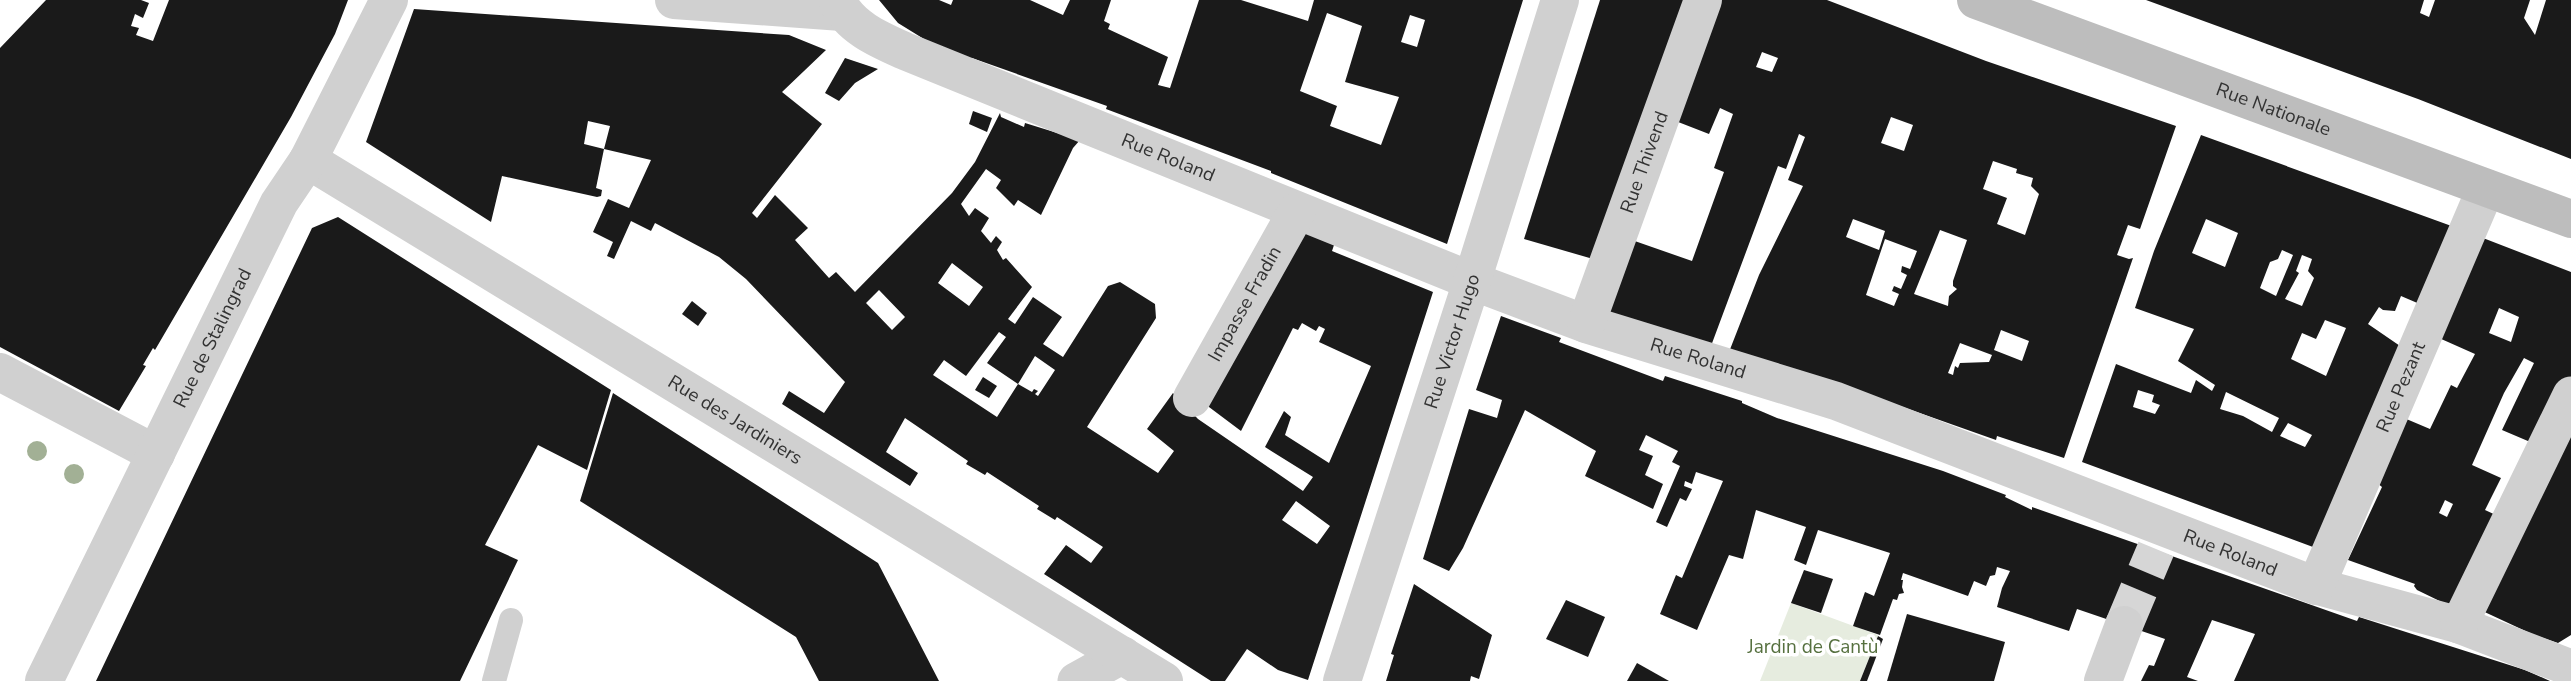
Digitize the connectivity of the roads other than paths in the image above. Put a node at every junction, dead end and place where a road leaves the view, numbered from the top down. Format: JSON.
{"nodes":[{"id":1,"x":388,"y":0,"type":"edge"},
{"id":2,"x":674,"y":0,"type":"edge"},
{"id":3,"x":1560,"y":0,"type":"edge"},
{"id":4,"x":1703,"y":0,"type":"edge"},
{"id":5,"x":1976,"y":0,"type":"edge"},
{"id":6,"x":840,"y":6,"type":"edge"},
{"id":7,"x":308,"y":160,"type":"junction"},
{"id":8,"x":2486,"y":188,"type":"junction"},
{"id":9,"x":1297,"y":211,"type":"junction"},
{"id":10,"x":2571,"y":219,"type":"edge"},
{"id":11,"x":1472,"y":281,"type":"junction"},
{"id":12,"x":1586,"y":324,"type":"junction"},
{"id":13,"x":0,"y":372,"type":"edge"},
{"id":14,"x":2571,"y":395,"type":"edge"},
{"id":15,"x":1192,"y":398,"type":"dead end"},
{"id":16,"x":156,"y":454,"type":"junction"},
{"id":17,"x":2316,"y":586,"type":"junction"},
{"id":18,"x":511,"y":621,"type":"dead end"},
{"id":19,"x":2124,"y":625,"type":"tunnel mouth"},
{"id":20,"x":2459,"y":625,"type":"junction"},
{"id":21,"x":1124,"y":655,"type":"junction"},
{"id":22,"x":2571,"y":668,"type":"edge"},
{"id":23,"x":44,"y":681,"type":"edge"},
{"id":24,"x":494,"y":681,"type":"edge"},
{"id":25,"x":1076,"y":681,"type":"edge"},
{"id":26,"x":1164,"y":681,"type":"edge"},
{"id":27,"x":1342,"y":681,"type":"edge"},
{"id":28,"x":2103,"y":681,"type":"edge"}],
"edges":[{"from":1,"to":7,"type":"street","name":"Rue de Stalingrad"},
{"from":2,"to":6,"type":"street"},
{"from":3,"to":11,"type":"street","name":"Rue Victor Hugo"},
{"from":4,"to":12,"type":"street","name":"Rue Thivend"},
{"from":5,"to":8,"type":"main road","name":"Rue Nationale"},
{"from":6,"to":9,"type":"street","name":"Rue Roland"},
{"from":7,"to":16,"type":"street","name":"Rue de Stalingrad"},
{"from":7,"to":21,"type":"street","name":"Rue des Jardiniers"},
{"from":8,"to":10,"type":"main road","name":"Rue Nationale"},
{"from":8,"to":17,"type":"street","name":"Rue Pezant"},
{"from":9,"to":11,"type":"street","name":"Rue Roland"},
{"from":9,"to":15,"type":"street","name":"Impasse Fradin"},
{"from":11,"to":12,"type":"street","name":"Rue Roland"},
{"from":11,"to":27,"type":"street","name":"Rue Victor Hugo"},
{"from":12,"to":17,"type":"street","name":"Rue Roland"},
{"from":13,"to":16,"type":"street"},
{"from":14,"to":20,"type":"street"},
{"from":16,"to":23,"type":"street","name":"Rue de Stalingrad"},
{"from":17,"to":20,"type":"street","name":"Rue Roland"},
{"from":18,"to":24,"type":"lane"},
{"from":19,"to":28,"type":"street"},
{"from":20,"to":22,"type":"street","name":"Rue Roland"},
{"from":21,"to":25,"type":"street"},
{"from":21,"to":26,"type":"street","name":"Rue des Jardiniers"}]}
